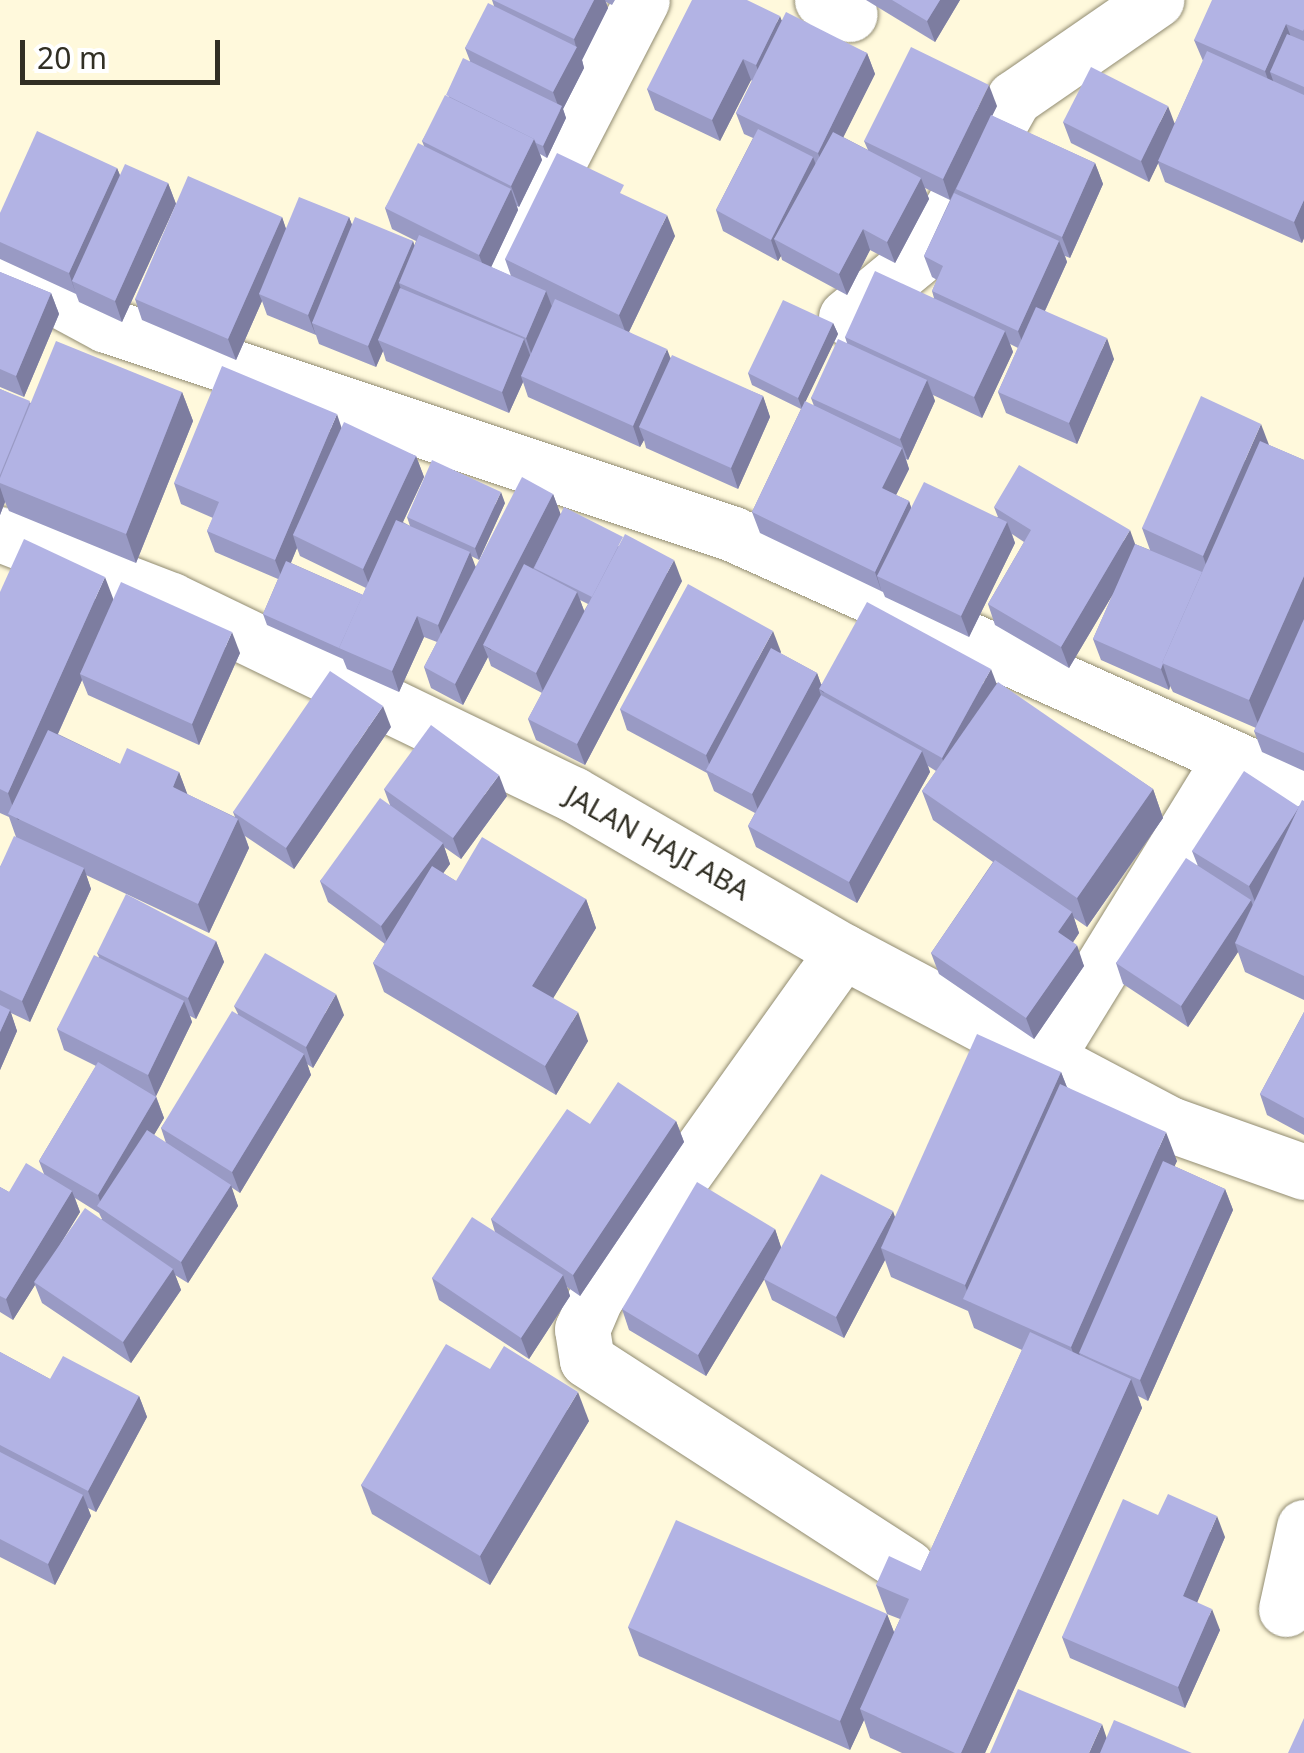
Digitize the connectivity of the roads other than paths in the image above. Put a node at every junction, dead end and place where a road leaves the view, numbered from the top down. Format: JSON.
{"nodes":[{"id":1,"x":642,"y":0,"type":"edge"},
{"id":2,"x":1156,"y":0,"type":"edge"},
{"id":3,"x":0,"y":268,"type":"edge"},
{"id":4,"x":500,"y":275,"type":"edge"},
{"id":5,"x":846,"y":318,"type":"dead end"},
{"id":6,"x":0,"y":534,"type":"edge"},
{"id":7,"x":1230,"y":757,"type":"junction"},
{"id":8,"x":1304,"y":790,"type":"edge"},
{"id":9,"x":842,"y":951,"type":"junction"},
{"id":10,"x":1046,"y":1058,"type":"junction"},
{"id":11,"x":1304,"y":1172,"type":"edge"},
{"id":12,"x":1304,"y":1527,"type":"edge"},
{"id":13,"x":908,"y":1567,"type":"edge"},
{"id":14,"x":1286,"y":1609,"type":"dead end"}],
"edges":[{"from":1,"to":4,"type":"street"},
{"from":2,"to":5,"type":"street"},
{"from":3,"to":7,"type":"street"},
{"from":6,"to":9,"type":"street","name":"JALAN HAJI ABA"},
{"from":7,"to":8,"type":"street"},
{"from":7,"to":10,"type":"street"},
{"from":9,"to":10,"type":"street","name":"JALAN HAJI ABA"},
{"from":9,"to":13,"type":"street"},
{"from":10,"to":11,"type":"street","name":"JALAN HAJI ABA"},
{"from":12,"to":14,"type":"street"}]}
